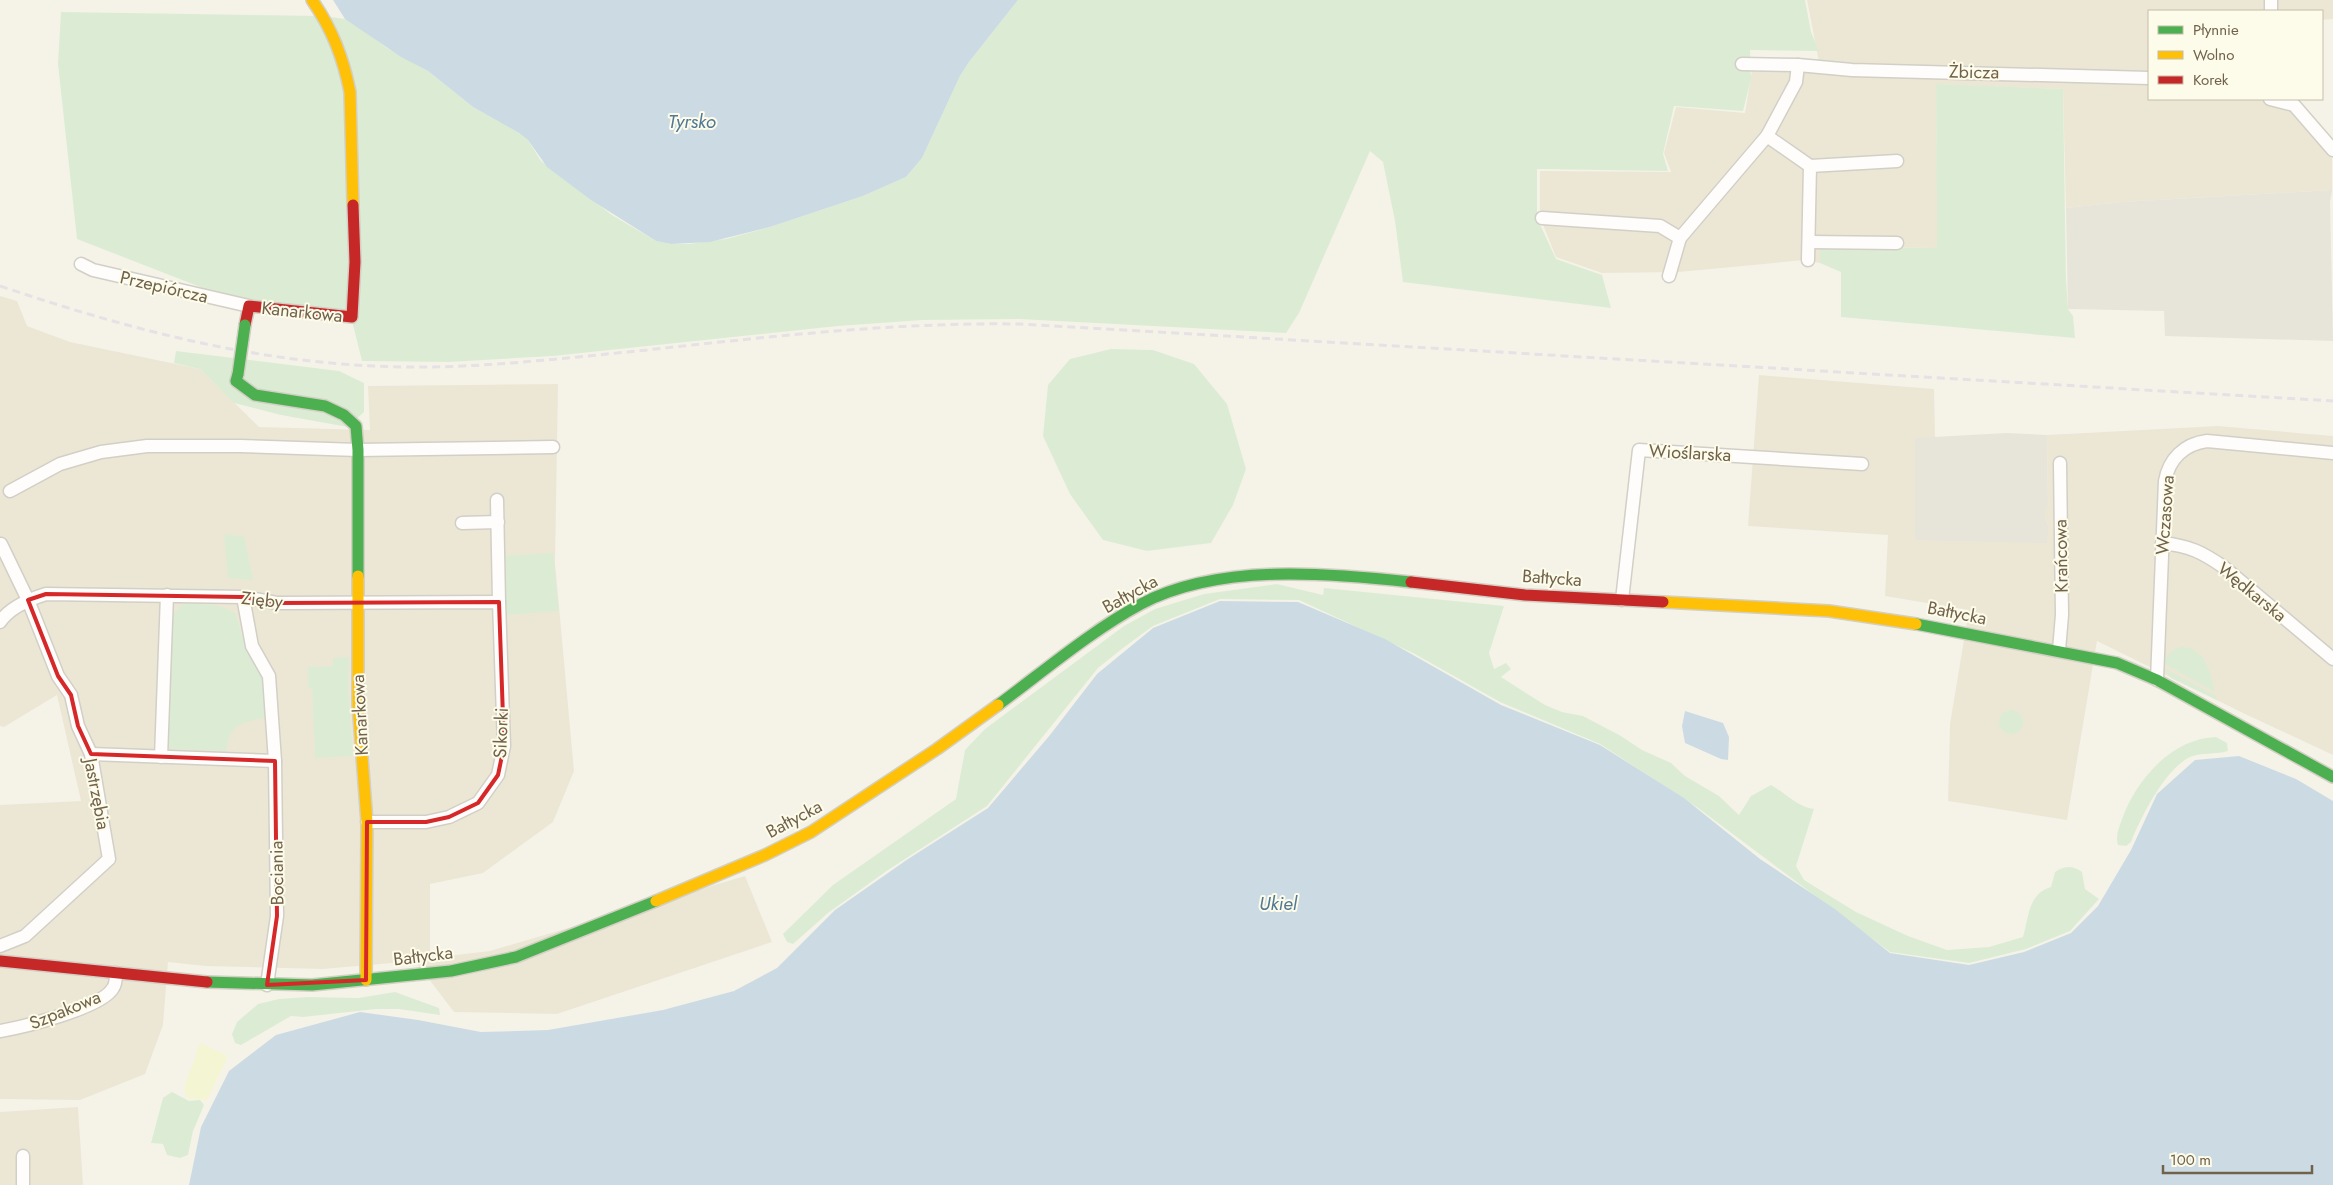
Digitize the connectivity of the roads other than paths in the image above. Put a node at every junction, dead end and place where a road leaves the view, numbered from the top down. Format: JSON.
{"nodes":[{"id":1,"x":312,"y":0,"type":"edge"},
{"id":2,"x":1742,"y":64,"type":"dead end"},
{"id":3,"x":1798,"y":65,"type":"junction"},
{"id":4,"x":2148,"y":78,"type":"edge"},
{"id":5,"x":2287,"y":101,"type":"edge"},
{"id":6,"x":1767,"y":136,"type":"junction"},
{"id":7,"x":2333,"y":150,"type":"edge"},
{"id":8,"x":1896,"y":162,"type":"dead end"},
{"id":9,"x":1810,"y":166,"type":"junction"},
{"id":10,"x":1542,"y":218,"type":"dead end"},
{"id":11,"x":1680,"y":238,"type":"junction"},
{"id":12,"x":1810,"y":242,"type":"junction"},
{"id":13,"x":1897,"y":243,"type":"dead end"},
{"id":14,"x":1808,"y":260,"type":"dead end"},
{"id":15,"x":81,"y":264,"type":"dead end"},
{"id":16,"x":1669,"y":276,"type":"dead end"},
{"id":17,"x":249,"y":306,"type":"junction"},
{"id":18,"x":553,"y":447,"type":"dead end"},
{"id":19,"x":358,"y":450,"type":"junction"},
{"id":20,"x":2333,"y":453,"type":"edge"},
{"id":21,"x":2060,"y":463,"type":"dead end"},
{"id":22,"x":1862,"y":464,"type":"dead end"},
{"id":23,"x":10,"y":491,"type":"dead end"},
{"id":24,"x":497,"y":500,"type":"dead end"},
{"id":25,"x":498,"y":522,"type":"junction"},
{"id":26,"x":462,"y":523,"type":"dead end"},
{"id":27,"x":2162,"y":543,"type":"junction"},
{"id":28,"x":1,"y":544,"type":"edge"},
{"id":29,"x":167,"y":595,"type":"junction"},
{"id":30,"x":243,"y":597,"type":"junction"},
{"id":31,"x":28,"y":600,"type":"junction"},
{"id":32,"x":1622,"y":600,"type":"junction"},
{"id":33,"x":358,"y":601,"type":"junction"},
{"id":34,"x":499,"y":602,"type":"junction"},
{"id":35,"x":0,"y":622,"type":"edge"},
{"id":36,"x":2059,"y":650,"type":"junction"},
{"id":37,"x":2333,"y":659,"type":"edge"},
{"id":38,"x":2157,"y":680,"type":"junction"},
{"id":39,"x":90,"y":754,"type":"junction"},
{"id":40,"x":161,"y":757,"type":"junction"},
{"id":41,"x":275,"y":761,"type":"junction"},
{"id":42,"x":2333,"y":777,"type":"edge"},
{"id":43,"x":367,"y":822,"type":"junction"},
{"id":44,"x":0,"y":946,"type":"edge"},
{"id":45,"x":0,"y":961,"type":"edge"},
{"id":46,"x":116,"y":973,"type":"junction"},
{"id":47,"x":366,"y":980,"type":"junction"},
{"id":48,"x":266,"y":985,"type":"junction"},
{"id":49,"x":0,"y":1031,"type":"edge"},
{"id":50,"x":23,"y":1156,"type":"dead end"},
{"id":51,"x":24,"y":1185,"type":"edge"}],
"edges":[{"from":1,"to":17,"type":"main road","name":"Kanarkowa"},
{"from":2,"to":3,"type":"street","name":"Żbicza"},
{"from":3,"to":4,"type":"street","name":"Żbicza"},
{"from":3,"to":6,"type":"street"},
{"from":5,"to":7,"type":"street"},
{"from":6,"to":9,"type":"street"},
{"from":6,"to":11,"type":"street"},
{"from":8,"to":9,"type":"street"},
{"from":9,"to":12,"type":"street"},
{"from":10,"to":11,"type":"street"},
{"from":11,"to":16,"type":"street"},
{"from":12,"to":13,"type":"street"},
{"from":12,"to":14,"type":"street"},
{"from":15,"to":17,"type":"street","name":"Przepiórcza"},
{"from":17,"to":19,"type":"main road","name":"Kanarkowa","bridge":true},
{"from":18,"to":19,"type":"street"},
{"from":19,"to":23,"type":"street"},
{"from":19,"to":33,"type":"main road","name":"Kanarkowa"},
{"from":20,"to":27,"type":"street","name":"Wczasowa"},
{"from":21,"to":36,"type":"street","name":"Krańcowa"},
{"from":22,"to":32,"type":"street","name":"Wioślarska"},
{"from":24,"to":25,"type":"street","name":"Sikorki"},
{"from":25,"to":26,"type":"street"},
{"from":25,"to":34,"type":"street","name":"Sikorki"},
{"from":27,"to":37,"type":"street","name":"Wędkarska"},
{"from":27,"to":38,"type":"street","name":"Wczasowa"},
{"from":28,"to":31,"type":"street","name":"Jastrzębia"},
{"from":29,"to":30,"type":"street","name":"Zięby"},
{"from":29,"to":31,"type":"street","name":"Zięby"},
{"from":29,"to":40,"type":"street"},
{"from":30,"to":33,"type":"street","name":"Zięby"},
{"from":30,"to":41,"type":"street","name":"Bociania"},
{"from":31,"to":35,"type":"street","name":"Zięby"},
{"from":31,"to":39,"type":"street","name":"Jastrzębia"},
{"from":32,"to":36,"type":"main road","name":"Bałtycka"},
{"from":32,"to":47,"type":"main road","name":"Bałtycka"},
{"from":33,"to":34,"type":"street"},
{"from":33,"to":43,"type":"main road","name":"Kanarkowa"},
{"from":34,"to":43,"type":"street","name":"Sikorki"},
{"from":36,"to":38,"type":"main road","name":"Bałtycka"},
{"from":38,"to":42,"type":"main road","name":"Bałtycka"},
{"from":39,"to":40,"type":"street"},
{"from":39,"to":44,"type":"street","name":"Jastrzębia"},
{"from":40,"to":41,"type":"street"},
{"from":41,"to":48,"type":"street","name":"Bociania"},
{"from":43,"to":47,"type":"main road","name":"Kanarkowa"},
{"from":45,"to":46,"type":"main road","name":"Bałtycka"},
{"from":46,"to":48,"type":"main road","name":"Bałtycka"},
{"from":46,"to":49,"type":"street","name":"Szpakowa"},
{"from":47,"to":48,"type":"main road","name":"Bałtycka"},
{"from":50,"to":51,"type":"street"}]}
